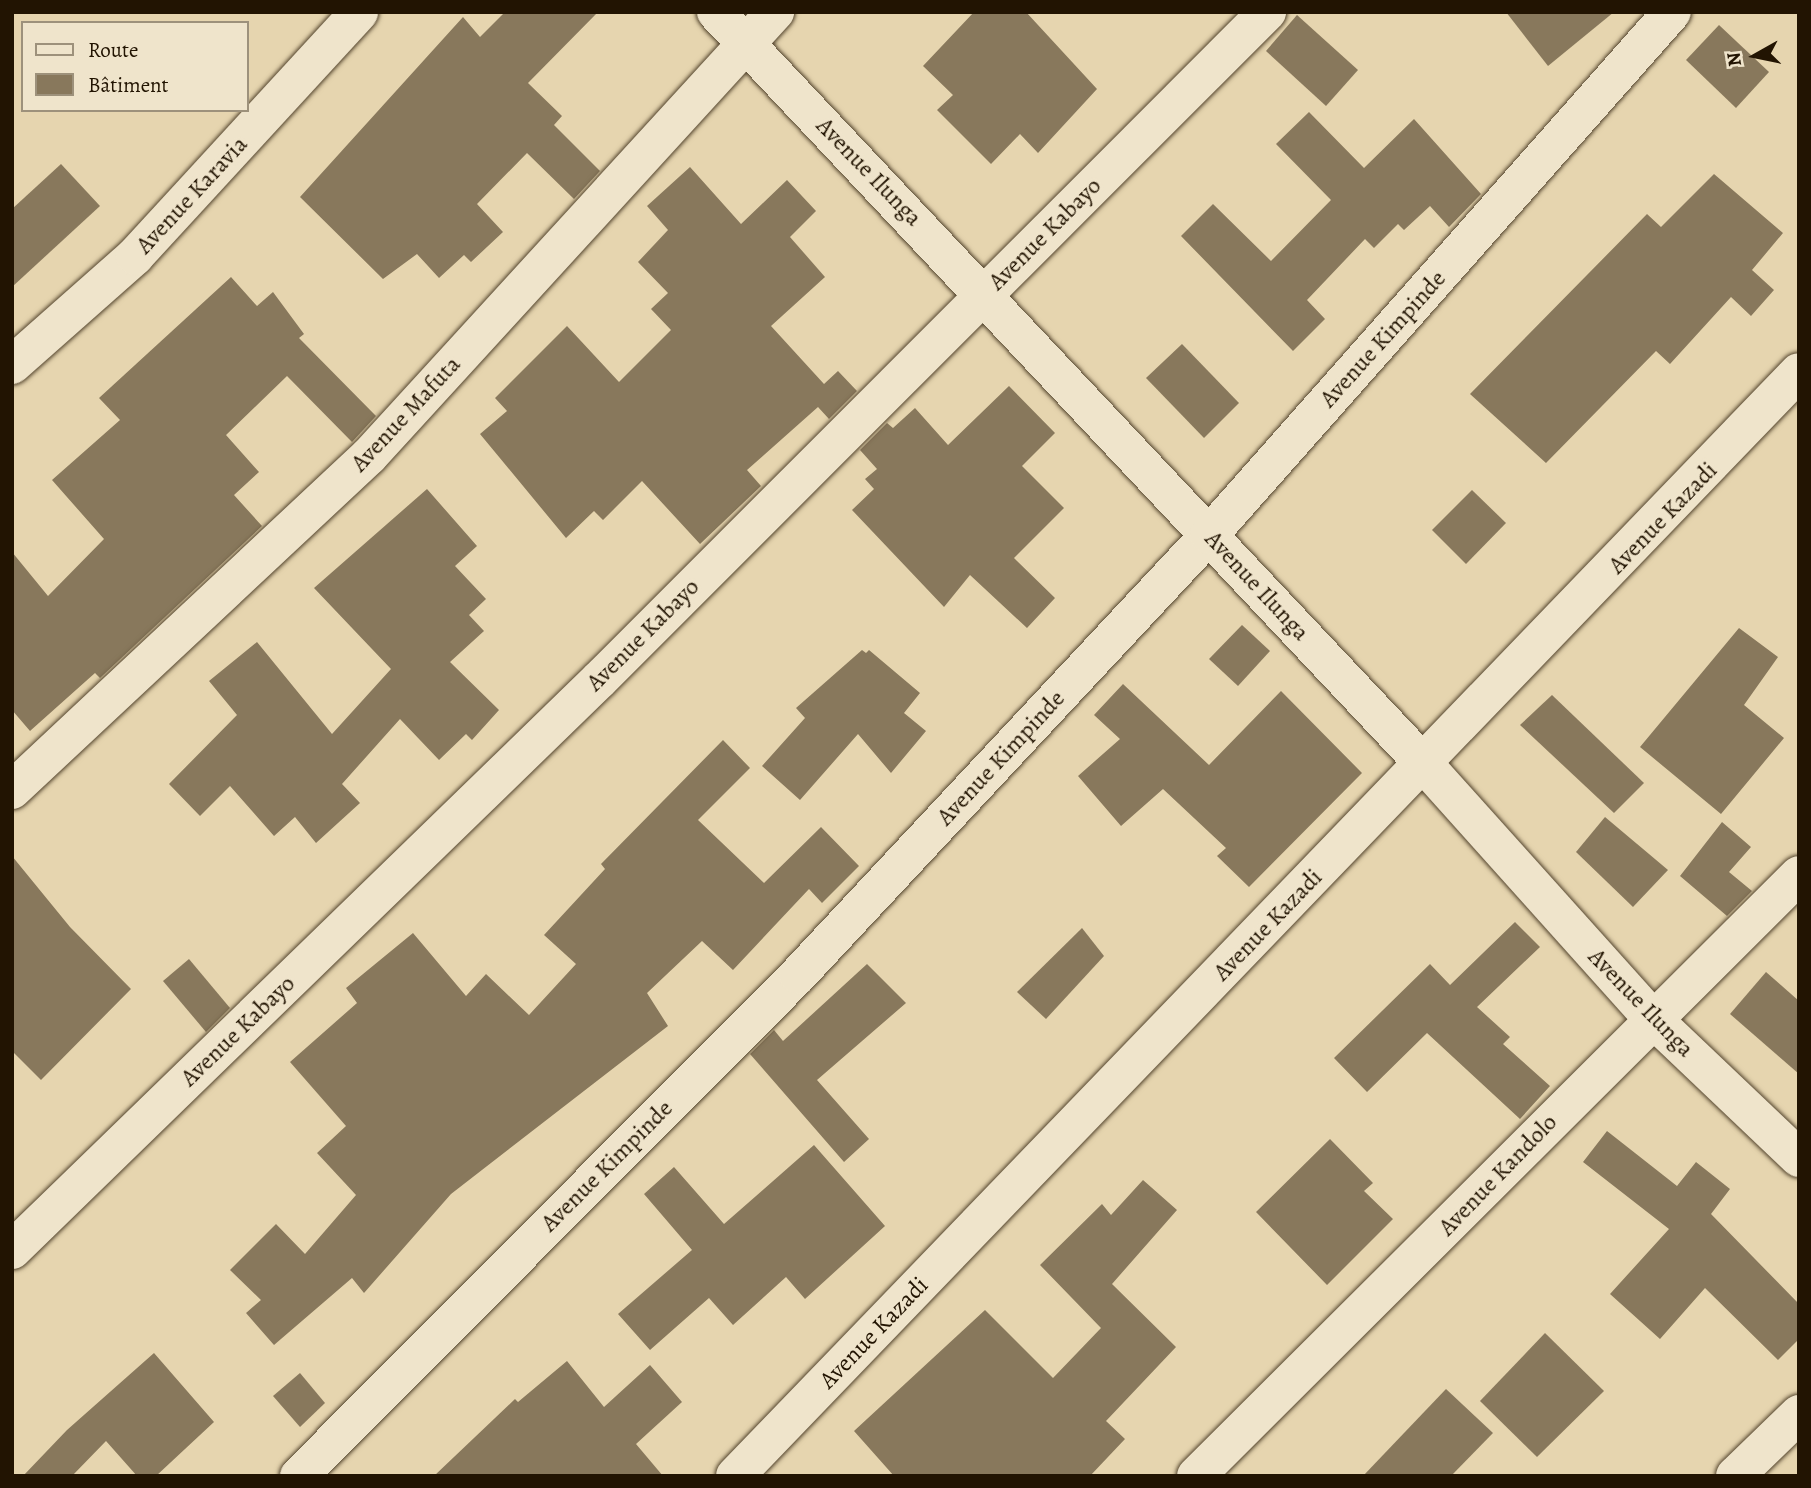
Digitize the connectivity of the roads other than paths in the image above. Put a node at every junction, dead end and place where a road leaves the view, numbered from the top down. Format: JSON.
{"nodes":[{"id":1,"x":359,"y":12,"type":"edge"},
{"id":2,"x":716,"y":12,"type":"edge"},
{"id":3,"x":775,"y":12,"type":"edge"},
{"id":4,"x":1267,"y":12,"type":"edge"},
{"id":5,"x":1672,"y":12,"type":"edge"},
{"id":6,"x":745,"y":43,"type":"junction"},
{"id":7,"x":986,"y":293,"type":"junction"},
{"id":8,"x":12,"y":365,"type":"edge"},
{"id":9,"x":1799,"y":372,"type":"edge"},
{"id":10,"x":1209,"y":535,"type":"junction"},
{"id":11,"x":1424,"y":764,"type":"junction"},
{"id":12,"x":12,"y":790,"type":"edge"},
{"id":13,"x":1799,"y":875,"type":"edge"},
{"id":14,"x":1651,"y":1018,"type":"junction"},
{"id":15,"x":1799,"y":1158,"type":"edge"},
{"id":16,"x":12,"y":1250,"type":"edge"},
{"id":17,"x":1799,"y":1414,"type":"edge"},
{"id":18,"x":299,"y":1476,"type":"edge"},
{"id":19,"x":735,"y":1476,"type":"edge"},
{"id":20,"x":1196,"y":1476,"type":"edge"},
{"id":21,"x":1735,"y":1476,"type":"edge"}],
"edges":[{"from":1,"to":8,"type":"street","name":"Avenue Karavia"},
{"from":2,"to":6,"type":"street","name":"Avenue Ilunga"},
{"from":3,"to":6,"type":"street","name":"Avenue Mafuta"},
{"from":4,"to":7,"type":"street","name":"Avenue Kabayo"},
{"from":5,"to":10,"type":"street","name":"Avenue Kimpinde"},
{"from":6,"to":7,"type":"street","name":"Avenue Ilunga"},
{"from":6,"to":12,"type":"street","name":"Avenue Mafuta"},
{"from":7,"to":10,"type":"street","name":"Avenue Ilunga"},
{"from":7,"to":16,"type":"street","name":"Avenue Kabayo"},
{"from":9,"to":11,"type":"street","name":"Avenue Kazadi"},
{"from":10,"to":11,"type":"street","name":"Avenue Ilunga"},
{"from":10,"to":18,"type":"street","name":"Avenue Kimpinde"},
{"from":11,"to":14,"type":"street","name":"Avenue Ilunga"},
{"from":11,"to":19,"type":"street","name":"Avenue Kazadi"},
{"from":13,"to":14,"type":"street","name":"Avenue Kandolo"},
{"from":14,"to":15,"type":"street","name":"Avenue Ilunga"},
{"from":14,"to":20,"type":"street","name":"Avenue Kandolo"},
{"from":17,"to":21,"type":"street"}]}
